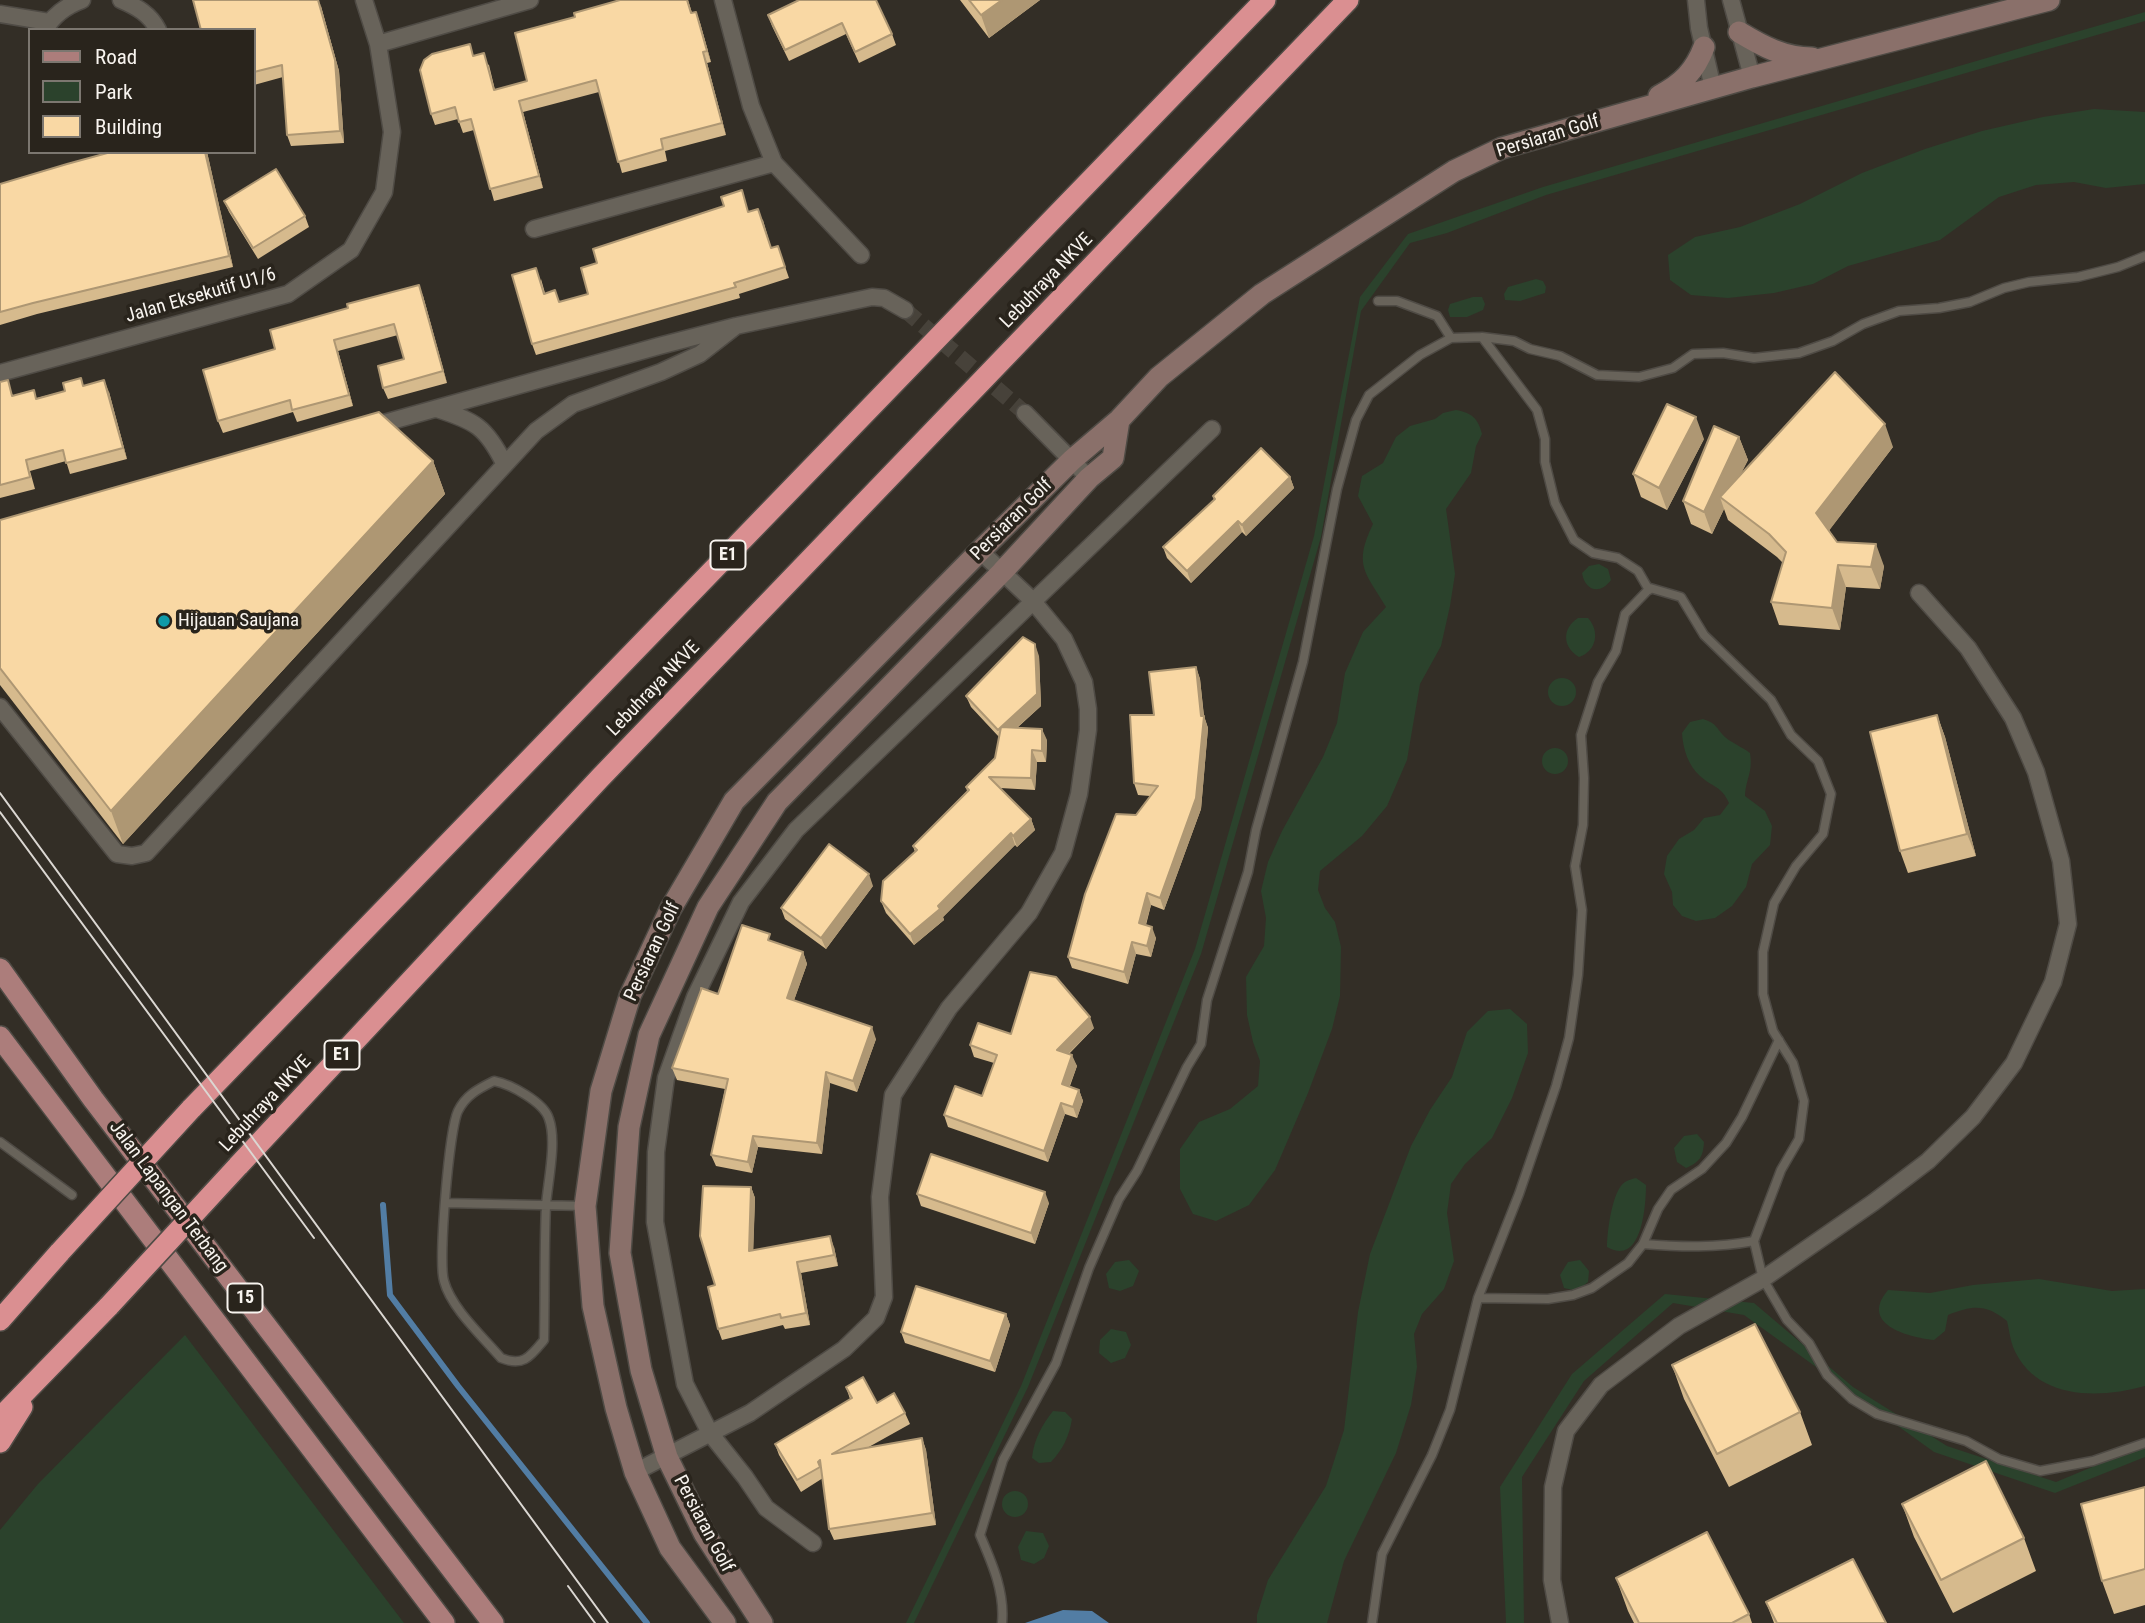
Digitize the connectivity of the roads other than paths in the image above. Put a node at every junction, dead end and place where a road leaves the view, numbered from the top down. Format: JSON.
{"nodes":[{"id":1,"x":82,"y":0,"type":"edge"},
{"id":2,"x":121,"y":0,"type":"edge"},
{"id":3,"x":364,"y":0,"type":"edge"},
{"id":4,"x":530,"y":0,"type":"edge"},
{"id":5,"x":723,"y":0,"type":"edge"},
{"id":6,"x":1265,"y":0,"type":"edge"},
{"id":7,"x":1348,"y":0,"type":"edge"},
{"id":8,"x":1696,"y":0,"type":"edge"},
{"id":9,"x":1731,"y":0,"type":"edge"},
{"id":10,"x":2049,"y":0,"type":"edge"},
{"id":11,"x":0,"y":14,"type":"edge"},
{"id":12,"x":47,"y":26,"type":"edge"},
{"id":13,"x":157,"y":28,"type":"edge"},
{"id":14,"x":1739,"y":32,"type":"junction"},
{"id":15,"x":378,"y":44,"type":"junction"},
{"id":16,"x":1704,"y":47,"type":"junction"},
{"id":17,"x":1828,"y":58,"type":"junction"},
{"id":18,"x":1752,"y":77,"type":"junction"},
{"id":19,"x":1713,"y":88,"type":"junction"},
{"id":20,"x":1619,"y":115,"type":"junction"},
{"id":21,"x":774,"y":163,"type":"junction"},
{"id":22,"x":534,"y":229,"type":"dead end"},
{"id":23,"x":861,"y":255,"type":"dead end"},
{"id":24,"x":2145,"y":256,"type":"edge"},
{"id":25,"x":1378,"y":301,"type":"dead end"},
{"id":26,"x":905,"y":310,"type":"tunnel mouth"},
{"id":27,"x":736,"y":327,"type":"junction"},
{"id":28,"x":1482,"y":337,"type":"junction"},
{"id":29,"x":1451,"y":338,"type":"junction"},
{"id":30,"x":0,"y":373,"type":"edge"},
{"id":31,"x":437,"y":409,"type":"junction"},
{"id":32,"x":1025,"y":413,"type":"tunnel mouth"},
{"id":33,"x":1119,"y":420,"type":"junction"},
{"id":34,"x":1212,"y":429,"type":"dead end"},
{"id":35,"x":357,"y":430,"type":"edge"},
{"id":36,"x":1072,"y":460,"type":"junction"},
{"id":37,"x":504,"y":463,"type":"junction"},
{"id":38,"x":1090,"y":478,"type":"junction"},
{"id":39,"x":980,"y":551,"type":"junction"},
{"id":40,"x":1002,"y":572,"type":"junction"},
{"id":41,"x":1649,"y":590,"type":"junction"},
{"id":42,"x":1919,"y":593,"type":"dead end"},
{"id":43,"x":1032,"y":600,"type":"junction"},
{"id":44,"x":0,"y":707,"type":"edge"},
{"id":45,"x":0,"y":969,"type":"edge"},
{"id":46,"x":0,"y":1037,"type":"edge"},
{"id":47,"x":1779,"y":1040,"type":"junction"},
{"id":48,"x":0,"y":1142,"type":"edge"},
{"id":49,"x":72,"y":1195,"type":"dead end"},
{"id":50,"x":444,"y":1203,"type":"junction"},
{"id":51,"x":547,"y":1205,"type":"junction"},
{"id":52,"x":585,"y":1206,"type":"junction"},
{"id":53,"x":1754,"y":1241,"type":"junction"},
{"id":54,"x":1643,"y":1244,"type":"junction"},
{"id":55,"x":60,"y":1252,"type":"junction"},
{"id":56,"x":1763,"y":1279,"type":"junction"},
{"id":57,"x":1478,"y":1298,"type":"junction"},
{"id":58,"x":0,"y":1307,"type":"edge"},
{"id":59,"x":0,"y":1320,"type":"edge"},
{"id":60,"x":40,"y":1379,"type":"junction"},
{"id":61,"x":0,"y":1418,"type":"edge"},
{"id":62,"x":710,"y":1433,"type":"junction"},
{"id":63,"x":0,"y":1442,"type":"edge"},
{"id":64,"x":2145,"y":1443,"type":"edge"},
{"id":65,"x":667,"y":1457,"type":"junction"},
{"id":66,"x":635,"y":1472,"type":"junction"},
{"id":67,"x":813,"y":1543,"type":"dead end"},
{"id":68,"x":444,"y":1623,"type":"edge"},
{"id":69,"x":493,"y":1623,"type":"edge"},
{"id":70,"x":725,"y":1623,"type":"edge"},
{"id":71,"x":762,"y":1623,"type":"edge"},
{"id":72,"x":1002,"y":1623,"type":"edge"},
{"id":73,"x":1372,"y":1623,"type":"edge"},
{"id":74,"x":1560,"y":1623,"type":"edge"}],
"edges":[{"from":1,"to":12,"type":"street"},
{"from":2,"to":13,"type":"street"},
{"from":3,"to":15,"type":"street","name":"Jalan Eksekutif U1/6"},
{"from":4,"to":15,"type":"street"},
{"from":5,"to":21,"type":"street"},
{"from":6,"to":55,"type":"highway","name":"Lebuhraya NKVE","number":"E1","bridge":true},
{"from":7,"to":60,"type":"highway","name":"Lebuhraya NKVE","number":"E1","bridge":true},
{"from":8,"to":16,"type":"street"},
{"from":9,"to":14,"type":"street"},
{"from":10,"to":17,"type":"street","name":"Persiaran Golf"},
{"from":11,"to":12,"type":"street"},
{"from":14,"to":17,"type":"street"},
{"from":14,"to":18,"type":"street"},
{"from":15,"to":30,"type":"street","name":"Jalan Eksekutif U1/6"},
{"from":16,"to":19,"type":"street"},
{"from":16,"to":20,"type":"street"},
{"from":17,"to":18,"type":"street","name":"Persiaran Golf"},
{"from":18,"to":19,"type":"street","name":"Persiaran Golf"},
{"from":19,"to":20,"type":"street","name":"Persiaran Golf"},
{"from":20,"to":33,"type":"street","name":"Persiaran Golf"},
{"from":21,"to":22,"type":"street"},
{"from":21,"to":23,"type":"street"},
{"from":24,"to":28,"type":"lane"},
{"from":25,"to":29,"type":"lane"},
{"from":26,"to":27,"type":"street"},
{"from":27,"to":31,"type":"street"},
{"from":27,"to":37,"type":"street"},
{"from":28,"to":29,"type":"lane"},
{"from":28,"to":41,"type":"lane"},
{"from":29,"to":72,"type":"lane"},
{"from":31,"to":35,"type":"street"},
{"from":31,"to":37,"type":"street"},
{"from":32,"to":36,"type":"street"},
{"from":33,"to":36,"type":"street","name":"Persiaran Golf"},
{"from":33,"to":38,"type":"street","name":"Persiaran Golf"},
{"from":34,"to":43,"type":"street"},
{"from":36,"to":38,"type":"street"},
{"from":36,"to":39,"type":"street","name":"Persiaran Golf"},
{"from":37,"to":44,"type":"street"},
{"from":38,"to":40,"type":"street","name":"Persiaran Golf"},
{"from":39,"to":40,"type":"street"},
{"from":39,"to":52,"type":"street","name":"Persiaran Golf"},
{"from":40,"to":43,"type":"street"},
{"from":40,"to":65,"type":"street","name":"Persiaran Golf"},
{"from":41,"to":47,"type":"lane"},
{"from":41,"to":57,"type":"lane"},
{"from":42,"to":56,"type":"street"},
{"from":43,"to":62,"type":"street"},
{"from":43,"to":62,"type":"street"},
{"from":45,"to":69,"type":"main road","name":"Jalan Lapangan Terbang","number":"15"},
{"from":46,"to":68,"type":"main road","name":"Jalan Lapangan Terbang","number":"15"},
{"from":47,"to":53,"type":"lane"},
{"from":47,"to":54,"type":"lane"},
{"from":48,"to":49,"type":"lane"},
{"from":50,"to":51,"type":"lane"},
{"from":50,"to":51,"type":"lane"},
{"from":50,"to":51,"type":"lane"},
{"from":51,"to":52,"type":"lane"},
{"from":52,"to":66,"type":"street","name":"Persiaran Golf"},
{"from":53,"to":54,"type":"lane"},
{"from":53,"to":56,"type":"lane"},
{"from":54,"to":57,"type":"lane"},
{"from":55,"to":58,"type":"highway"},
{"from":55,"to":59,"type":"highway","name":"Lebuhraya NKVE","number":"E1"},
{"from":56,"to":64,"type":"lane"},
{"from":56,"to":74,"type":"street"},
{"from":57,"to":73,"type":"lane"},
{"from":60,"to":61,"type":"highway","name":"Lebuhraya NKVE","number":"E1"},
{"from":60,"to":63,"type":"highway"},
{"from":62,"to":65,"type":"street"},
{"from":62,"to":67,"type":"street"},
{"from":65,"to":66,"type":"street"},
{"from":65,"to":71,"type":"street","name":"Persiaran Golf"},
{"from":66,"to":70,"type":"street","name":"Persiaran Golf"}]}
